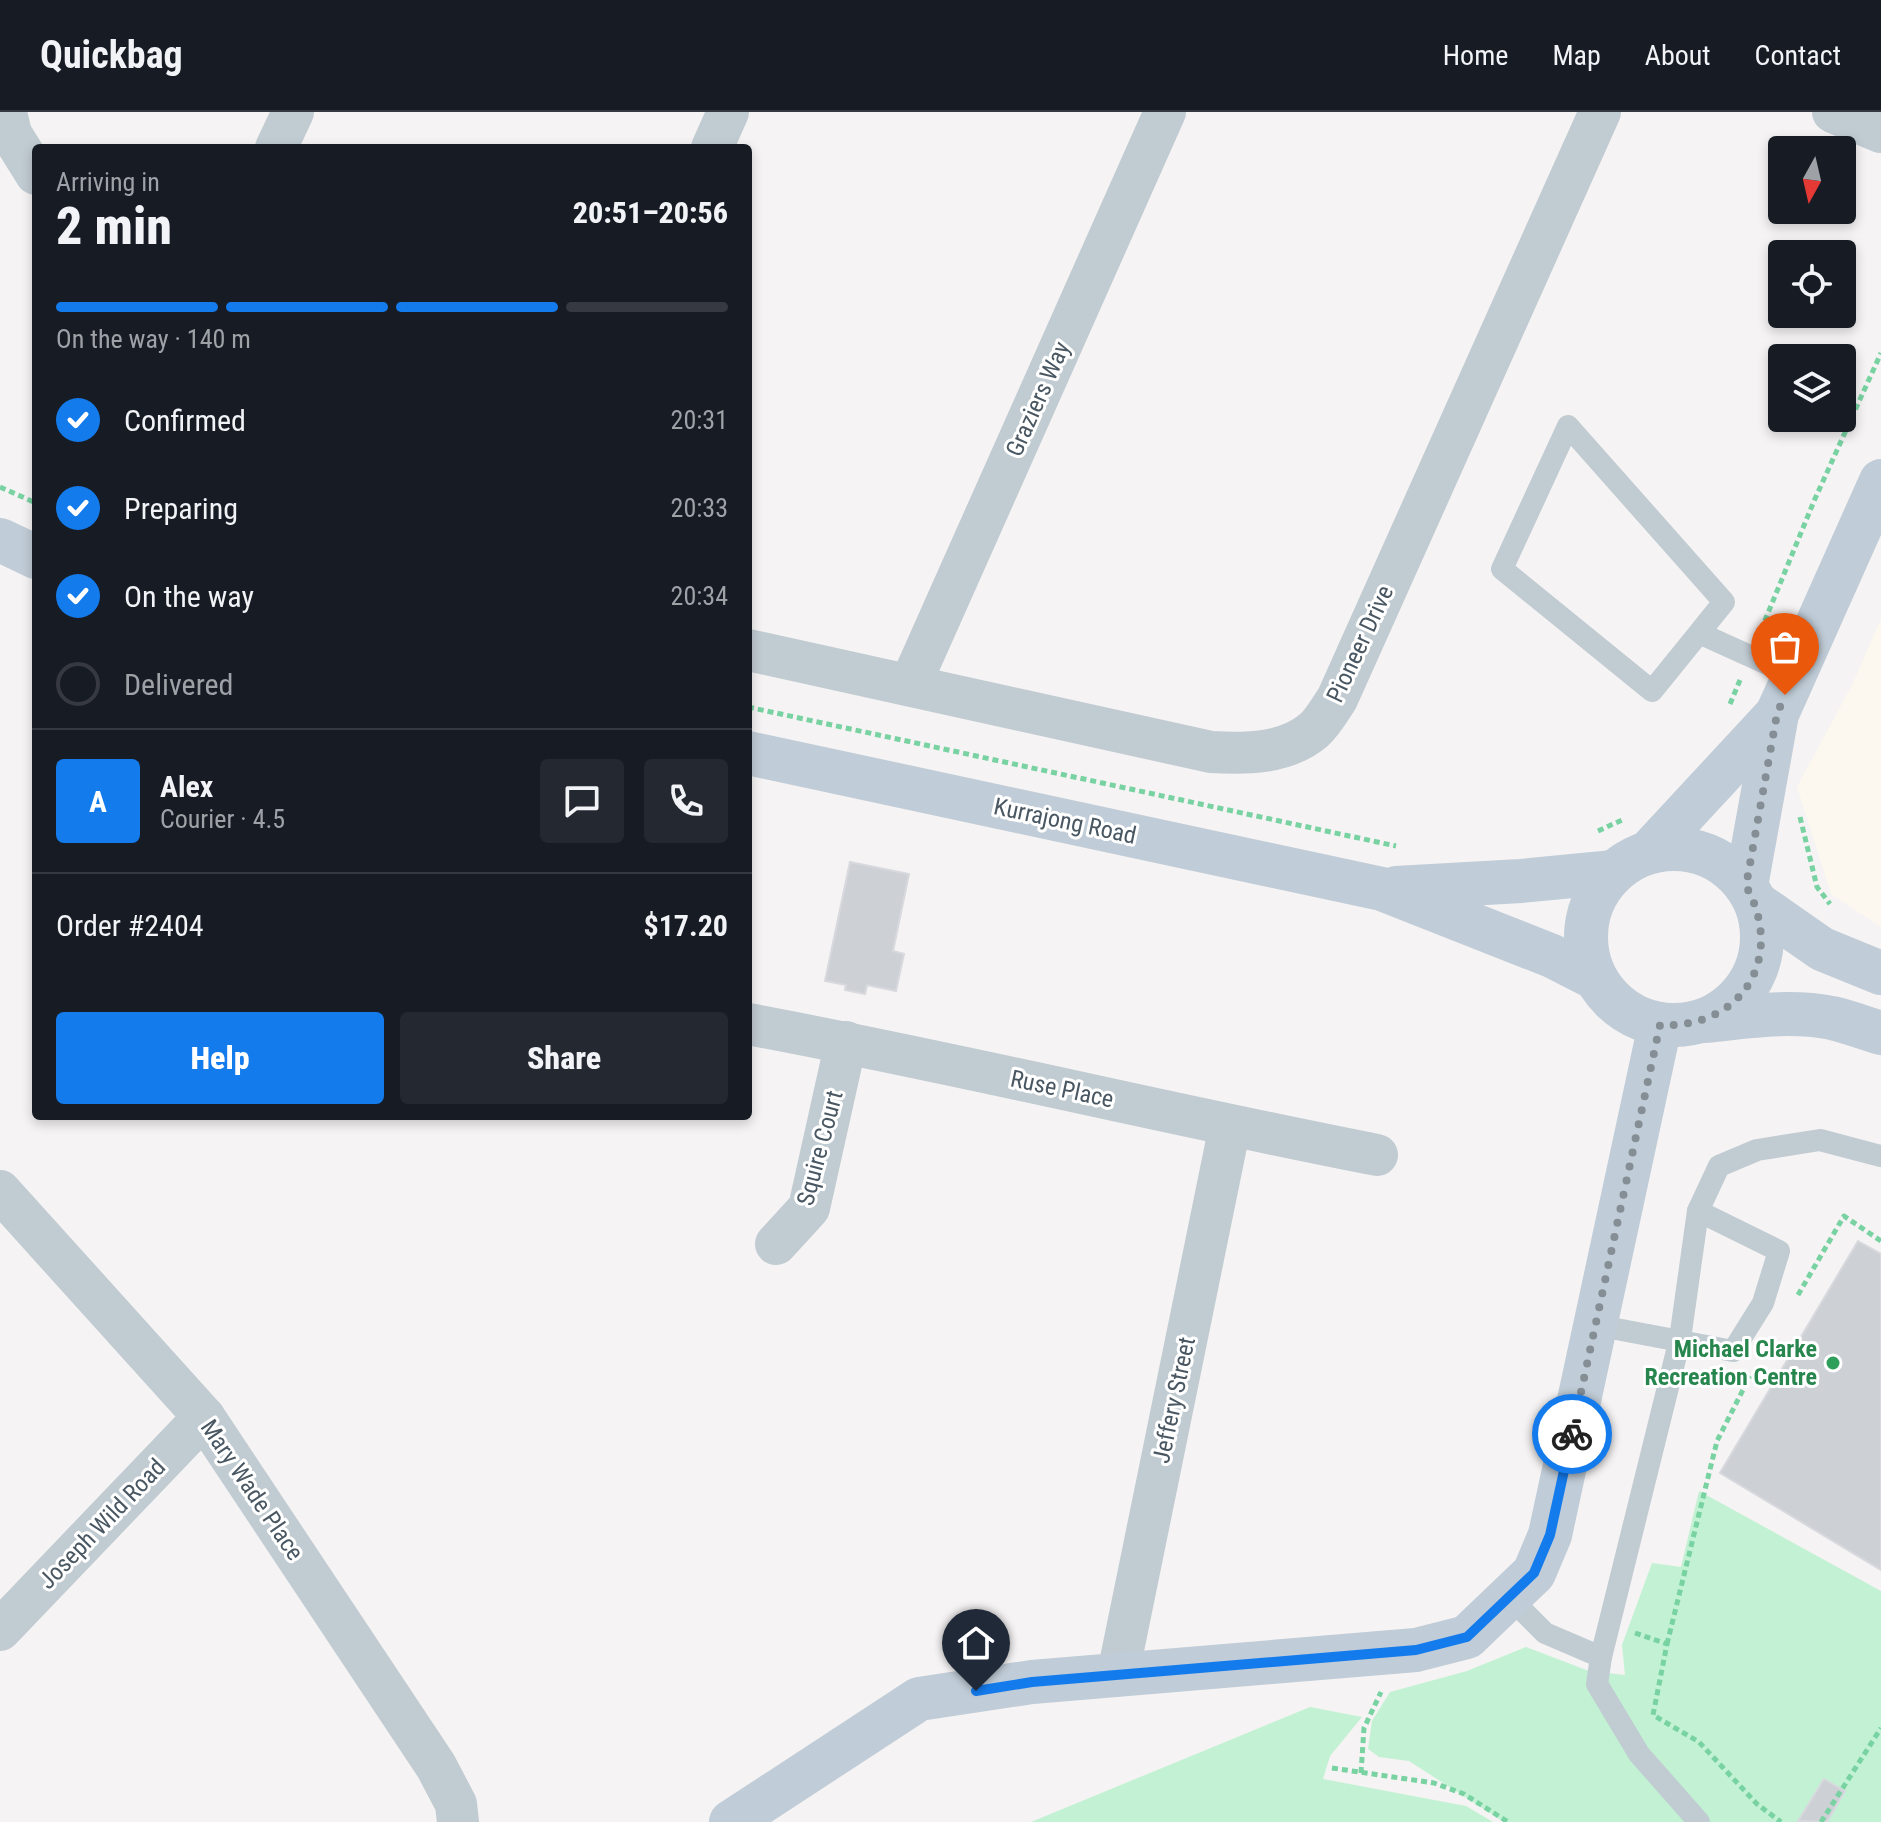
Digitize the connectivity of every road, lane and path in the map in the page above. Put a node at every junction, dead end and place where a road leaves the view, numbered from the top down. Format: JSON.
{"nodes":[{"id":1,"x":6,"y":112,"type":"edge"},
{"id":2,"x":293,"y":112,"type":"edge"},
{"id":3,"x":728,"y":112,"type":"edge"},
{"id":4,"x":1165,"y":112,"type":"edge"},
{"id":5,"x":1600,"y":112,"type":"edge"},
{"id":6,"x":1833,"y":112,"type":"edge"},
{"id":7,"x":1881,"y":132,"type":"edge"},
{"id":8,"x":278,"y":144,"type":"edge"},
{"id":9,"x":714,"y":144,"type":"edge"},
{"id":10,"x":32,"y":168,"type":"edge"},
{"id":11,"x":1881,"y":353,"type":"edge"},
{"id":12,"x":1881,"y":481,"type":"edge"},
{"id":13,"x":0,"y":487,"type":"edge"},
{"id":14,"x":32,"y":501,"type":"edge"},
{"id":15,"x":0,"y":540,"type":"edge"},
{"id":16,"x":32,"y":555,"type":"edge"},
{"id":17,"x":1699,"y":633,"type":"junction"},
{"id":18,"x":752,"y":651,"type":"edge"},
{"id":19,"x":1750,"y":656,"type":"junction"},
{"id":20,"x":910,"y":685,"type":"junction"},
{"id":21,"x":1785,"y":695,"type":"junction"},
{"id":22,"x":1726,"y":713,"type":"dead end"},
{"id":23,"x":752,"y":754,"type":"edge"},
{"id":24,"x":1789,"y":807,"type":"dead end"},
{"id":25,"x":1632,"y":862,"type":"junction"},
{"id":26,"x":1382,"y":889,"type":"junction"},
{"id":27,"x":1751,"y":895,"type":"junction"},
{"id":28,"x":1832,"y":907,"type":"dead end"},
{"id":29,"x":1881,"y":973,"type":"edge"},
{"id":30,"x":1595,"y":978,"type":"junction"},
{"id":31,"x":1680,"y":1023,"type":"junction"},
{"id":32,"x":752,"y":1025,"type":"edge"},
{"id":33,"x":1881,"y":1033,"type":"edge"},
{"id":34,"x":846,"y":1042,"type":"junction"},
{"id":35,"x":1230,"y":1126,"type":"junction"},
{"id":36,"x":1377,"y":1155,"type":"dead end"},
{"id":37,"x":1881,"y":1156,"type":"edge"},
{"id":38,"x":0,"y":1191,"type":"edge"},
{"id":39,"x":1698,"y":1211,"type":"junction"},
{"id":40,"x":1881,"y":1241,"type":"edge"},
{"id":41,"x":776,"y":1244,"type":"dead end"},
{"id":42,"x":1796,"y":1298,"type":"dead end"},
{"id":43,"x":1595,"y":1325,"type":"junction"},
{"id":44,"x":1680,"y":1339,"type":"junction"},
{"id":45,"x":1756,"y":1365,"type":"dead end"},
{"id":46,"x":204,"y":1417,"type":"junction"},
{"id":47,"x":1510,"y":1598,"type":"junction"},
{"id":48,"x":1609,"y":1624,"type":"junction"},
{"id":49,"x":0,"y":1630,"type":"edge"},
{"id":50,"x":1667,"y":1644,"type":"junction"},
{"id":51,"x":1601,"y":1657,"type":"junction"},
{"id":52,"x":1118,"y":1674,"type":"junction"},
{"id":53,"x":1881,"y":1728,"type":"edge"},
{"id":54,"x":1332,"y":1768,"type":"dead end"},
{"id":55,"x":458,"y":1822,"type":"edge"},
{"id":56,"x":731,"y":1822,"type":"edge"},
{"id":57,"x":1508,"y":1822,"type":"edge"},
{"id":58,"x":1699,"y":1822,"type":"edge"},
{"id":59,"x":1781,"y":1822,"type":"edge"},
{"id":60,"x":1821,"y":1822,"type":"edge"}],
"edges":[{"from":1,"to":10,"type":"street"},
{"from":2,"to":8,"type":"street"},
{"from":3,"to":9,"type":"street"},
{"from":4,"to":20,"type":"street","name":"Graziers Way"},
{"from":5,"to":20,"type":"street","name":"Pioneer Drive"},
{"from":6,"to":7,"type":"street"},
{"from":11,"to":19,"type":"path"},
{"from":12,"to":21,"type":"street"},
{"from":13,"to":14,"type":"path"},
{"from":15,"to":16,"type":"street"},
{"from":17,"to":17,"type":"lane"},
{"from":17,"to":19,"type":"lane"},
{"from":18,"to":20,"type":"street","name":"Pioneer Drive"},
{"from":19,"to":21,"type":"lane"},
{"from":19,"to":22,"type":"path"},
{"from":21,"to":25,"type":"street"},
{"from":21,"to":27,"type":"street"},
{"from":23,"to":26,"type":"street","name":"Kurrajong Road"},
{"from":24,"to":28,"type":"path"},
{"from":25,"to":26,"type":"street"},
{"from":25,"to":27,"type":"street"},
{"from":25,"to":30,"type":"street"},
{"from":26,"to":30,"type":"street"},
{"from":27,"to":29,"type":"street"},
{"from":27,"to":31,"type":"street"},
{"from":30,"to":31,"type":"street"},
{"from":31,"to":33,"type":"street"},
{"from":31,"to":43,"type":"street"},
{"from":32,"to":34,"type":"street","name":"Ruse Place"},
{"from":34,"to":35,"type":"street","name":"Ruse Place"},
{"from":34,"to":41,"type":"street","name":"Squire Court"},
{"from":35,"to":36,"type":"street","name":"Ruse Place"},
{"from":35,"to":52,"type":"street","name":"Jeffery Street"},
{"from":37,"to":39,"type":"lane"},
{"from":38,"to":46,"type":"street","name":"Mary Wade Place"},
{"from":39,"to":44,"type":"lane"},
{"from":39,"to":44,"type":"lane"},
{"from":40,"to":42,"type":"path"},
{"from":43,"to":44,"type":"lane"},
{"from":43,"to":47,"type":"street"},
{"from":44,"to":48,"type":"lane"},
{"from":45,"to":50,"type":"path"},
{"from":46,"to":49,"type":"street","name":"Joseph Wild Road"},
{"from":46,"to":55,"type":"street","name":"Mary Wade Place"},
{"from":47,"to":51,"type":"lane"},
{"from":47,"to":52,"type":"street"},
{"from":48,"to":50,"type":"path"},
{"from":48,"to":51,"type":"lane"},
{"from":50,"to":59,"type":"path"},
{"from":51,"to":58,"type":"lane"},
{"from":52,"to":56,"type":"street"},
{"from":53,"to":60,"type":"path"},
{"from":54,"to":57,"type":"path"}]}
